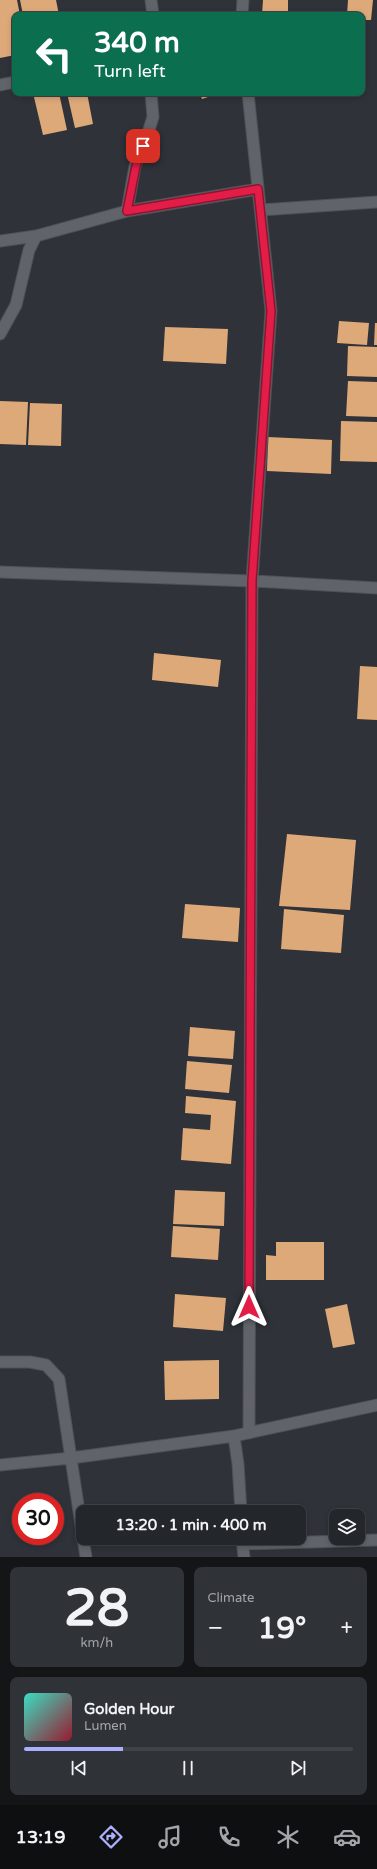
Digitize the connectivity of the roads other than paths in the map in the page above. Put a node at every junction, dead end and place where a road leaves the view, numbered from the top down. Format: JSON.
{"nodes":[{"id":1,"x":151,"y":0,"type":"edge"},
{"id":2,"x":243,"y":0,"type":"edge"},
{"id":3,"x":153,"y":12,"type":"edge"},
{"id":4,"x":242,"y":12,"type":"edge"},
{"id":5,"x":12,"y":83,"type":"edge"},
{"id":6,"x":0,"y":86,"type":"edge"},
{"id":7,"x":151,"y":96,"type":"edge"},
{"id":8,"x":248,"y":96,"type":"edge"},
{"id":9,"x":258,"y":189,"type":"junction"},
{"id":10,"x":377,"y":202,"type":"edge"},
{"id":11,"x":261,"y":210,"type":"junction"},
{"id":12,"x":127,"y":211,"type":"junction"},
{"id":13,"x":36,"y":236,"type":"junction"},
{"id":14,"x":0,"y":241,"type":"edge"},
{"id":15,"x":0,"y":334,"type":"edge"},
{"id":16,"x":0,"y":572,"type":"edge"},
{"id":17,"x":252,"y":581,"type":"junction"},
{"id":18,"x":377,"y":588,"type":"edge"},
{"id":19,"x":0,"y":1362,"type":"edge"},
{"id":20,"x":377,"y":1405,"type":"edge"},
{"id":21,"x":249,"y":1433,"type":"junction"},
{"id":22,"x":234,"y":1436,"type":"junction"},
{"id":23,"x":71,"y":1458,"type":"junction"},
{"id":24,"x":0,"y":1465,"type":"edge"},
{"id":25,"x":78,"y":1505,"type":"edge"},
{"id":26,"x":241,"y":1505,"type":"edge"},
{"id":27,"x":377,"y":1540,"type":"edge"},
{"id":28,"x":306,"y":1541,"type":"edge"},
{"id":29,"x":84,"y":1545,"type":"edge"},
{"id":30,"x":243,"y":1545,"type":"edge"},
{"id":31,"x":86,"y":1557,"type":"edge"},
{"id":32,"x":244,"y":1557,"type":"edge"}],
"edges":[{"from":1,"to":3,"type":"street"},
{"from":2,"to":4,"type":"street"},
{"from":5,"to":6,"type":"street"},
{"from":7,"to":12,"type":"street"},
{"from":8,"to":9,"type":"street"},
{"from":9,"to":11,"type":"street"},
{"from":9,"to":12,"type":"street"},
{"from":10,"to":11,"type":"street"},
{"from":11,"to":17,"type":"street"},
{"from":12,"to":13,"type":"street"},
{"from":13,"to":14,"type":"street"},
{"from":13,"to":15,"type":"street"},
{"from":16,"to":17,"type":"street"},
{"from":17,"to":18,"type":"street"},
{"from":17,"to":21,"type":"street"},
{"from":19,"to":23,"type":"street"},
{"from":20,"to":21,"type":"street"},
{"from":21,"to":22,"type":"street"},
{"from":22,"to":23,"type":"street"},
{"from":22,"to":26,"type":"street"},
{"from":23,"to":24,"type":"street"},
{"from":23,"to":25,"type":"street"},
{"from":27,"to":28,"type":"street"},
{"from":29,"to":31,"type":"street"},
{"from":30,"to":32,"type":"street"}]}
